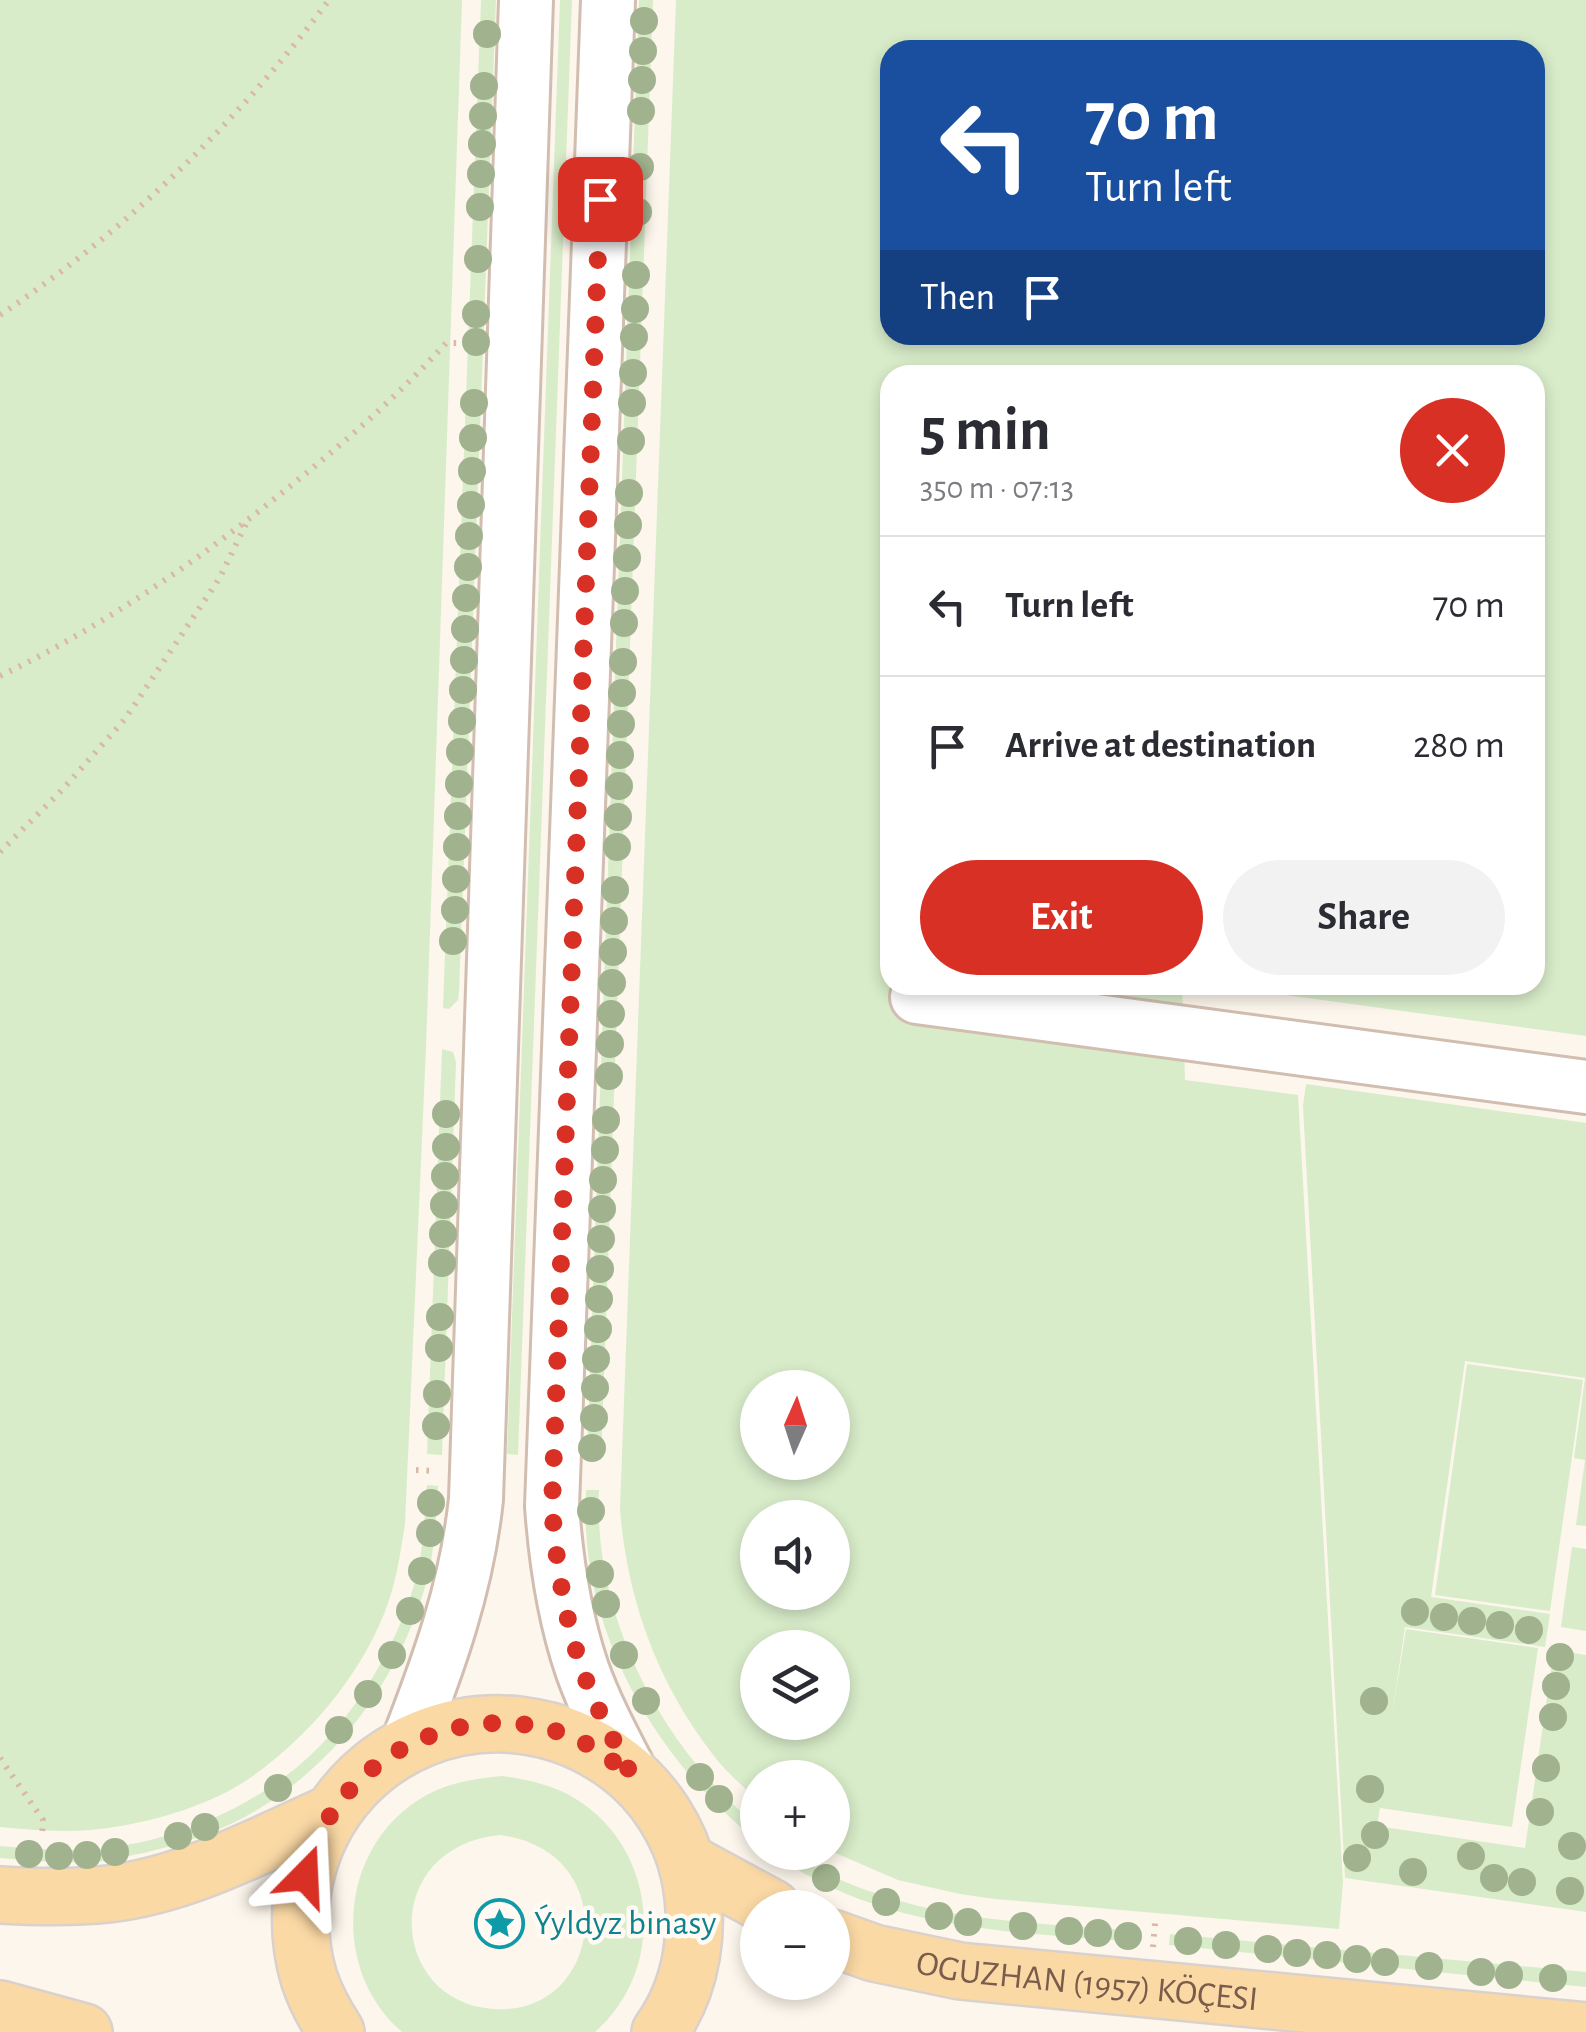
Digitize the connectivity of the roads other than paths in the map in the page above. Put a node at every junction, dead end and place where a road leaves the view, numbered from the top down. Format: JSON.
{"nodes":[{"id":1,"x":526,"y":0,"type":"edge"},
{"id":2,"x":608,"y":0,"type":"edge"},
{"id":3,"x":917,"y":997,"type":"dead end"},
{"id":4,"x":1586,"y":1087,"type":"edge"},
{"id":5,"x":407,"y":1744,"type":"junction"},
{"id":6,"x":632,"y":1776,"type":"junction"},
{"id":7,"x":332,"y":1813,"type":"junction"},
{"id":8,"x":687,"y":1862,"type":"junction"},
{"id":9,"x":740,"y":1891,"type":"edge"},
{"id":10,"x":0,"y":1895,"type":"edge"},
{"id":11,"x":850,"y":1944,"type":"edge"},
{"id":12,"x":0,"y":2009,"type":"edge"},
{"id":13,"x":1586,"y":2031,"type":"edge"},
{"id":14,"x":84,"y":2032,"type":"edge"},
{"id":15,"x":336,"y":2032,"type":"edge"},
{"id":16,"x":660,"y":2032,"type":"edge"}],
"edges":[{"from":1,"to":5,"type":"street"},
{"from":2,"to":6,"type":"street"},
{"from":3,"to":4,"type":"street"},
{"from":5,"to":6,"type":"main road"},
{"from":5,"to":7,"type":"main road"},
{"from":6,"to":8,"type":"main road"},
{"from":7,"to":10,"type":"main road"},
{"from":7,"to":15,"type":"main road"},
{"from":8,"to":9,"type":"main road"},
{"from":8,"to":16,"type":"main road"},
{"from":11,"to":13,"type":"main road","name":"OGUZHAN (1957) KÖÇESI"},
{"from":12,"to":14,"type":"main road"}]}
